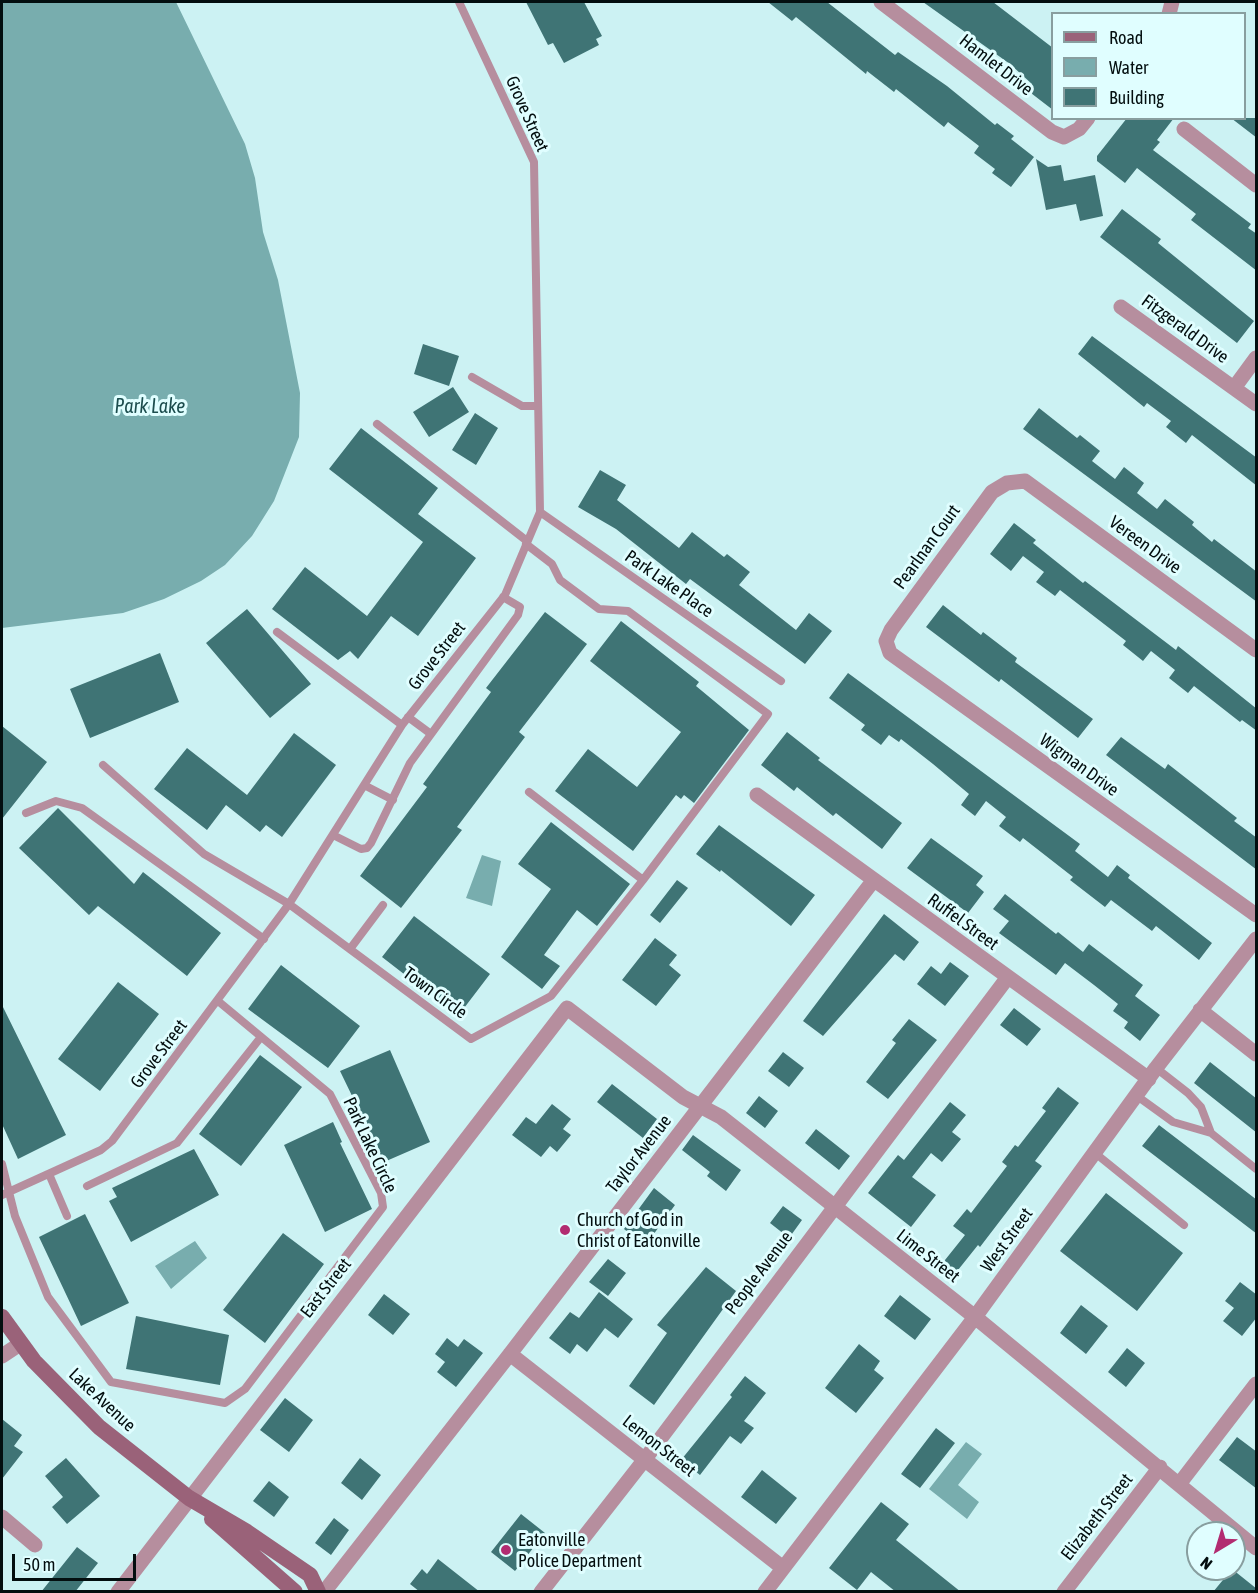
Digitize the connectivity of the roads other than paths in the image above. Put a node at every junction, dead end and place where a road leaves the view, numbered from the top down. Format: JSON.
{"nodes":[{"id":1,"x":459,"y":2,"type":"edge"},
{"id":2,"x":881,"y":2,"type":"edge"},
{"id":3,"x":1086,"y":120,"type":"edge"},
{"id":4,"x":1184,"y":129,"type":"dead end"},
{"id":5,"x":1257,"y":185,"type":"edge"},
{"id":6,"x":1121,"y":307,"type":"dead end"},
{"id":7,"x":1257,"y":358,"type":"edge"},
{"id":8,"x":472,"y":377,"type":"dead end"},
{"id":9,"x":1234,"y":388,"type":"junction"},
{"id":10,"x":1257,"y":404,"type":"edge"},
{"id":11,"x":538,"y":406,"type":"junction"},
{"id":12,"x":377,"y":424,"type":"dead end"},
{"id":13,"x":1007,"y":483,"type":"joint"},
{"id":14,"x":540,"y":512,"type":"junction"},
{"id":15,"x":527,"y":543,"type":"junction"},
{"id":16,"x":503,"y":597,"type":"junction"},
{"id":17,"x":277,"y":632,"type":"dead end"},
{"id":18,"x":886,"y":641,"type":"joint"},
{"id":19,"x":1257,"y":650,"type":"edge"},
{"id":20,"x":781,"y":681,"type":"dead end"},
{"id":21,"x":408,"y":717,"type":"junction"},
{"id":22,"x":402,"y":725,"type":"junction"},
{"id":23,"x":431,"y":734,"type":"junction"},
{"id":24,"x":103,"y":765,"type":"dead end"},
{"id":25,"x":364,"y":785,"type":"junction"},
{"id":26,"x":529,"y":792,"type":"dead end"},
{"id":27,"x":756,"y":795,"type":"dead end"},
{"id":28,"x":393,"y":800,"type":"junction"},
{"id":29,"x":26,"y":813,"type":"dead end"},
{"id":30,"x":333,"y":834,"type":"junction"},
{"id":31,"x":643,"y":880,"type":"junction"},
{"id":32,"x":873,"y":881,"type":"junction"},
{"id":33,"x":289,"y":904,"type":"junction"},
{"id":34,"x":383,"y":905,"type":"dead end"},
{"id":35,"x":1257,"y":915,"type":"edge"},
{"id":36,"x":264,"y":939,"type":"junction"},
{"id":37,"x":1257,"y":939,"type":"edge"},
{"id":38,"x":350,"y":949,"type":"junction"},
{"id":39,"x":1008,"y":977,"type":"junction"},
{"id":40,"x":218,"y":1001,"type":"junction"},
{"id":41,"x":567,"y":1008,"type":"joint"},
{"id":42,"x":1200,"y":1010,"type":"junction"},
{"id":43,"x":261,"y":1037,"type":"junction"},
{"id":44,"x":1257,"y":1054,"type":"edge"},
{"id":45,"x":1153,"y":1074,"type":"junction"},
{"id":46,"x":1137,"y":1096,"type":"junction"},
{"id":47,"x":701,"y":1105,"type":"junction"},
{"id":48,"x":1211,"y":1133,"type":"junction"},
{"id":49,"x":1095,"y":1153,"type":"junction"},
{"id":50,"x":2,"y":1164,"type":"edge"},
{"id":51,"x":1257,"y":1169,"type":"edge"},
{"id":52,"x":49,"y":1174,"type":"junction"},
{"id":53,"x":87,"y":1186,"type":"dead end"},
{"id":54,"x":5,"y":1194,"type":"edge"},
{"id":55,"x":834,"y":1207,"type":"junction"},
{"id":56,"x":67,"y":1216,"type":"dead end"},
{"id":57,"x":1184,"y":1225,"type":"dead end"},
{"id":58,"x":2,"y":1317,"type":"edge"},
{"id":59,"x":975,"y":1317,"type":"junction"},
{"id":60,"x":20,"y":1344,"type":"junction"},
{"id":61,"x":510,"y":1354,"type":"junction"},
{"id":62,"x":2,"y":1356,"type":"edge"},
{"id":63,"x":1257,"y":1384,"type":"edge"},
{"id":64,"x":645,"y":1459,"type":"junction"},
{"id":65,"x":1160,"y":1467,"type":"junction"},
{"id":66,"x":1180,"y":1483,"type":"junction"},
{"id":67,"x":189,"y":1498,"type":"junction"},
{"id":68,"x":2,"y":1517,"type":"edge"},
{"id":69,"x":35,"y":1545,"type":"dead end"},
{"id":70,"x":1257,"y":1548,"type":"edge"},
{"id":71,"x":783,"y":1568,"type":"junction"},
{"id":72,"x":768,"y":1590,"type":"edge"},
{"id":73,"x":118,"y":1592,"type":"edge"},
{"id":74,"x":295,"y":1592,"type":"edge"},
{"id":75,"x":318,"y":1592,"type":"edge"},
{"id":76,"x":324,"y":1592,"type":"edge"},
{"id":77,"x":541,"y":1592,"type":"edge"},
{"id":78,"x":1064,"y":1592,"type":"edge"}],
"edges":[{"from":1,"to":11,"type":"lane","name":"Grove Street"},
{"from":2,"to":3,"type":"street","name":"Hamlet Drive"},
{"from":4,"to":5,"type":"street"},
{"from":6,"to":9,"type":"street","name":"Fitzgerald Drive"},
{"from":7,"to":9,"type":"street"},
{"from":8,"to":11,"type":"lane"},
{"from":9,"to":10,"type":"street","name":"Fitzgerald Drive"},
{"from":11,"to":14,"type":"lane","name":"Grove Street"},
{"from":12,"to":15,"type":"lane"},
{"from":13,"to":18,"type":"street","name":"Pearlnan Court"},
{"from":13,"to":19,"type":"street","name":"Vereen Drive"},
{"from":14,"to":15,"type":"lane","name":"Grove Street"},
{"from":14,"to":20,"type":"lane","name":"Park Lake Place"},
{"from":15,"to":16,"type":"lane","name":"Grove Street"},
{"from":15,"to":31,"type":"lane"},
{"from":16,"to":21,"type":"lane","name":"Grove Street"},
{"from":16,"to":23,"type":"lane"},
{"from":17,"to":22,"type":"lane"},
{"from":18,"to":35,"type":"street","name":"Wigman Drive"},
{"from":21,"to":22,"type":"lane","name":"Grove Street"},
{"from":21,"to":23,"type":"lane"},
{"from":22,"to":25,"type":"lane","name":"Grove Street"},
{"from":23,"to":28,"type":"lane"},
{"from":24,"to":33,"type":"lane","name":"Town Circle"},
{"from":25,"to":28,"type":"lane"},
{"from":25,"to":30,"type":"lane","name":"Grove Street"},
{"from":26,"to":31,"type":"lane"},
{"from":27,"to":32,"type":"street","name":"Ruffel Street"},
{"from":28,"to":30,"type":"lane"},
{"from":29,"to":36,"type":"lane"},
{"from":30,"to":33,"type":"lane","name":"Grove Street"},
{"from":31,"to":38,"type":"lane","name":"Town Circle"},
{"from":32,"to":39,"type":"street","name":"Ruffel Street"},
{"from":32,"to":47,"type":"street","name":"Taylor Avenue"},
{"from":33,"to":36,"type":"lane","name":"Grove Street"},
{"from":33,"to":38,"type":"lane","name":"Town Circle"},
{"from":34,"to":38,"type":"lane"},
{"from":36,"to":40,"type":"lane","name":"Grove Street"},
{"from":37,"to":42,"type":"street","name":"West Street"},
{"from":39,"to":45,"type":"street","name":"Ruffel Street"},
{"from":39,"to":55,"type":"street","name":"People Avenue"},
{"from":40,"to":43,"type":"lane","name":"Park Lake Circle"},
{"from":40,"to":52,"type":"lane","name":"Grove Street"},
{"from":41,"to":47,"type":"street","name":"Lime Street"},
{"from":41,"to":67,"type":"street","name":"East Street"},
{"from":42,"to":44,"type":"street"},
{"from":42,"to":45,"type":"street","name":"West Street"},
{"from":43,"to":53,"type":"lane"},
{"from":43,"to":54,"type":"lane","name":"Park Lake Circle"},
{"from":45,"to":46,"type":"street","name":"West Street"},
{"from":45,"to":48,"type":"lane"},
{"from":46,"to":48,"type":"lane"},
{"from":46,"to":49,"type":"street","name":"West Street"},
{"from":47,"to":55,"type":"street","name":"Lime Street"},
{"from":47,"to":61,"type":"street","name":"Taylor Avenue"},
{"from":48,"to":51,"type":"lane"},
{"from":49,"to":57,"type":"lane"},
{"from":49,"to":59,"type":"street","name":"West Street"},
{"from":50,"to":54,"type":"lane","name":"Park Lake Circle"},
{"from":52,"to":54,"type":"lane","name":"Grove Street"},
{"from":52,"to":56,"type":"lane"},
{"from":55,"to":59,"type":"street","name":"Lime Street"},
{"from":55,"to":64,"type":"street","name":"People Avenue"},
{"from":58,"to":60,"type":"main road","name":"Lake Avenue"},
{"from":59,"to":65,"type":"street","name":"Lime Street"},
{"from":59,"to":71,"type":"street","name":"West Street"},
{"from":60,"to":62,"type":"street"},
{"from":60,"to":67,"type":"main road","name":"Lake Avenue"},
{"from":61,"to":64,"type":"street","name":"Lemon Street"},
{"from":61,"to":76,"type":"street","name":"Taylor Avenue"},
{"from":63,"to":66,"type":"street"},
{"from":64,"to":71,"type":"street","name":"Lemon Street"},
{"from":64,"to":77,"type":"street","name":"People Avenue"},
{"from":65,"to":66,"type":"street","name":"Lime Street"},
{"from":65,"to":78,"type":"street","name":"Elizabeth Street"},
{"from":66,"to":70,"type":"street","name":"Lime Street"},
{"from":67,"to":73,"type":"street","name":"East Street"},
{"from":67,"to":74,"type":"main road"},
{"from":67,"to":75,"type":"main road"},
{"from":68,"to":69,"type":"street"},
{"from":71,"to":72,"type":"street","name":"West Street"}]}
